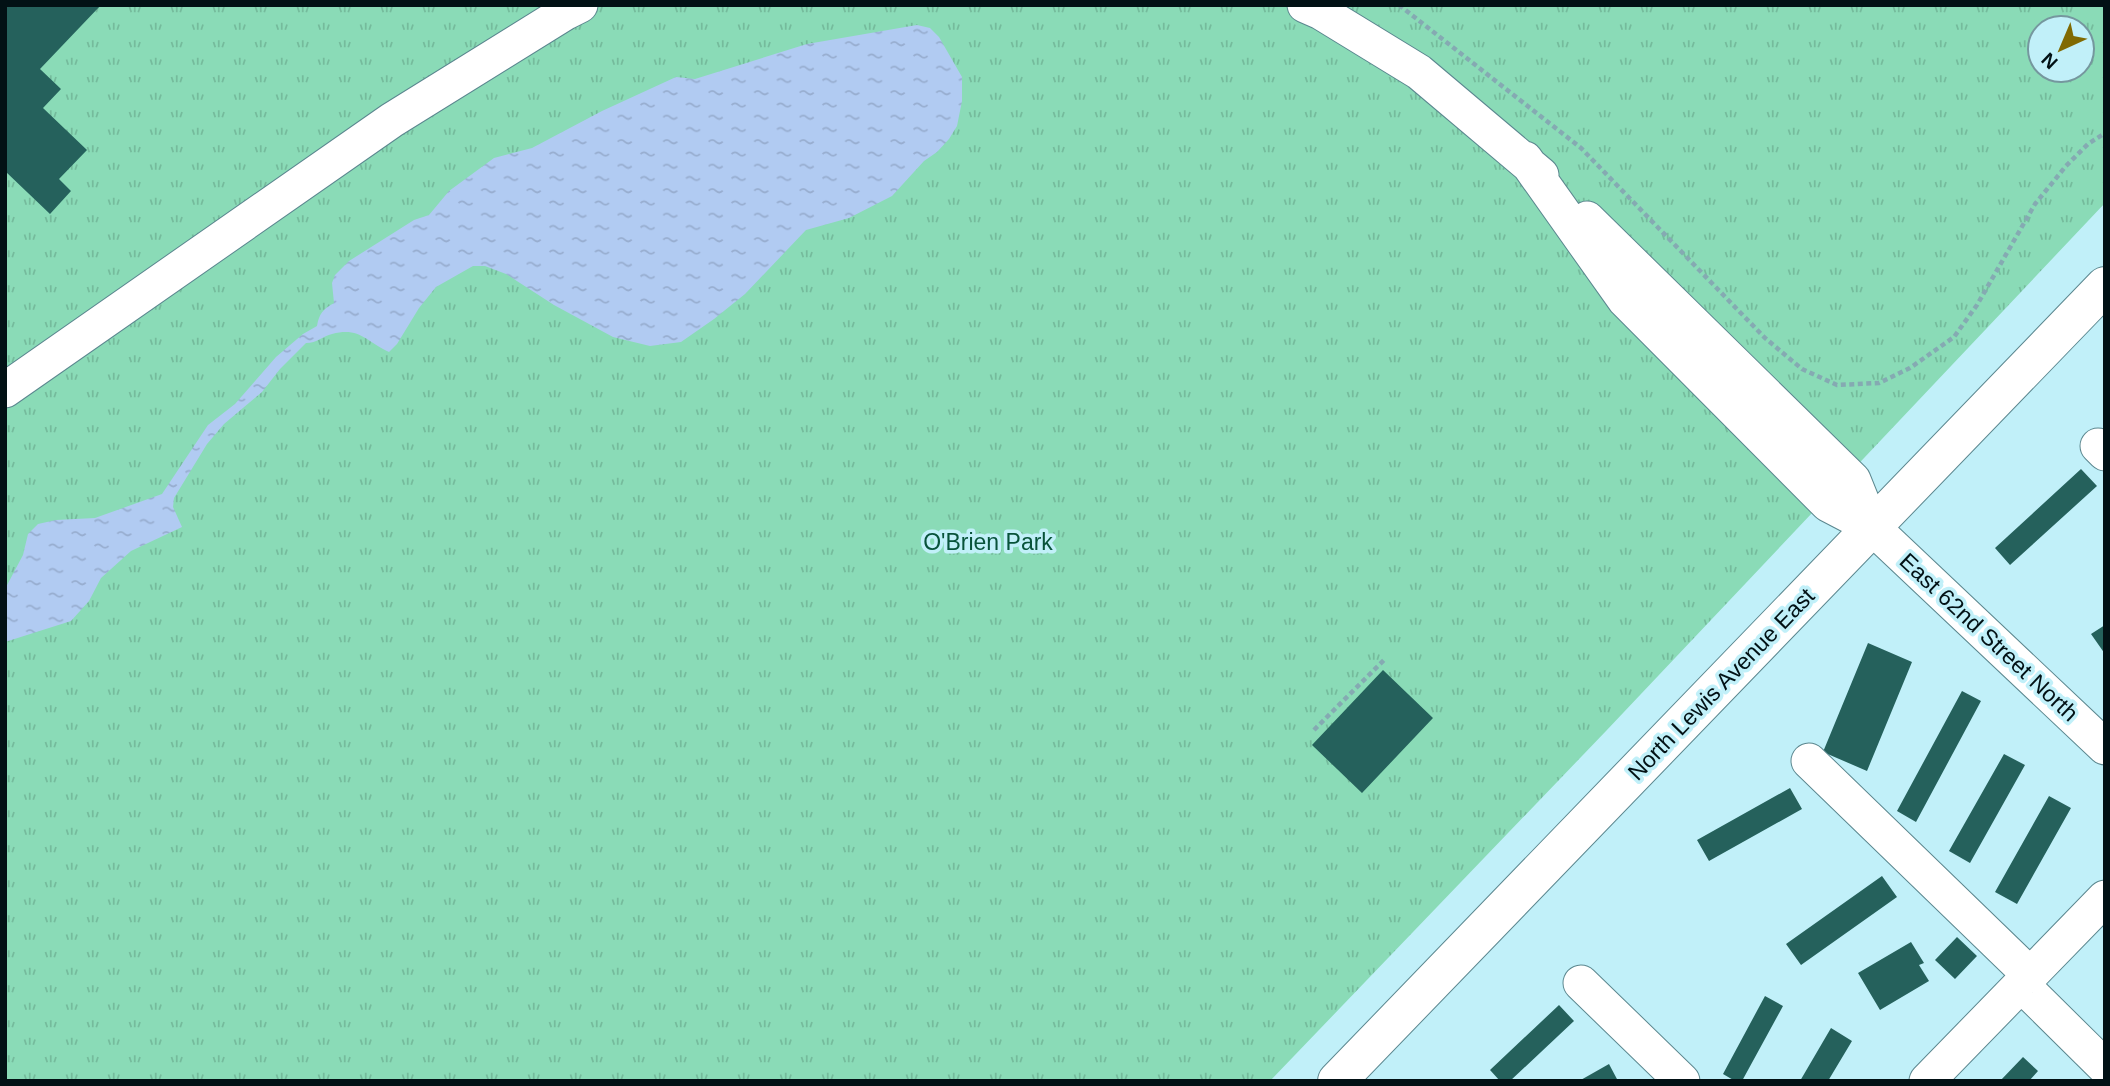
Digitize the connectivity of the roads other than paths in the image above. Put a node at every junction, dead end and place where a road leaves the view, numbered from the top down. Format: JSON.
{"nodes":[{"id":1,"x":580,"y":5,"type":"edge"},
{"id":2,"x":1305,"y":5,"type":"edge"},
{"id":3,"x":2105,"y":286,"type":"edge"},
{"id":4,"x":5,"y":390,"type":"edge"},
{"id":5,"x":1872,"y":527,"type":"junction"},
{"id":6,"x":2105,"y":747,"type":"edge"},
{"id":7,"x":1808,"y":761,"type":"dead end"},
{"id":8,"x":2105,"y":898,"type":"edge"},
{"id":9,"x":2025,"y":979,"type":"junction"},
{"id":10,"x":1581,"y":983,"type":"dead end"},
{"id":11,"x":2105,"y":1067,"type":"edge"},
{"id":12,"x":1337,"y":1081,"type":"edge"},
{"id":13,"x":1682,"y":1081,"type":"edge"},
{"id":14,"x":1927,"y":1081,"type":"edge"}],
"edges":[{"from":1,"to":4,"type":"street"},
{"from":2,"to":5,"type":"street","name":"East 62nd Street North"},
{"from":3,"to":5,"type":"main road","name":"North Lewis Avenue East"},
{"from":5,"to":6,"type":"street","name":"East 62nd Street North"},
{"from":5,"to":12,"type":"main road","name":"North Lewis Avenue East"},
{"from":7,"to":9,"type":"street"},
{"from":8,"to":9,"type":"street"},
{"from":9,"to":11,"type":"street"},
{"from":9,"to":14,"type":"street"},
{"from":10,"to":13,"type":"street"}]}
